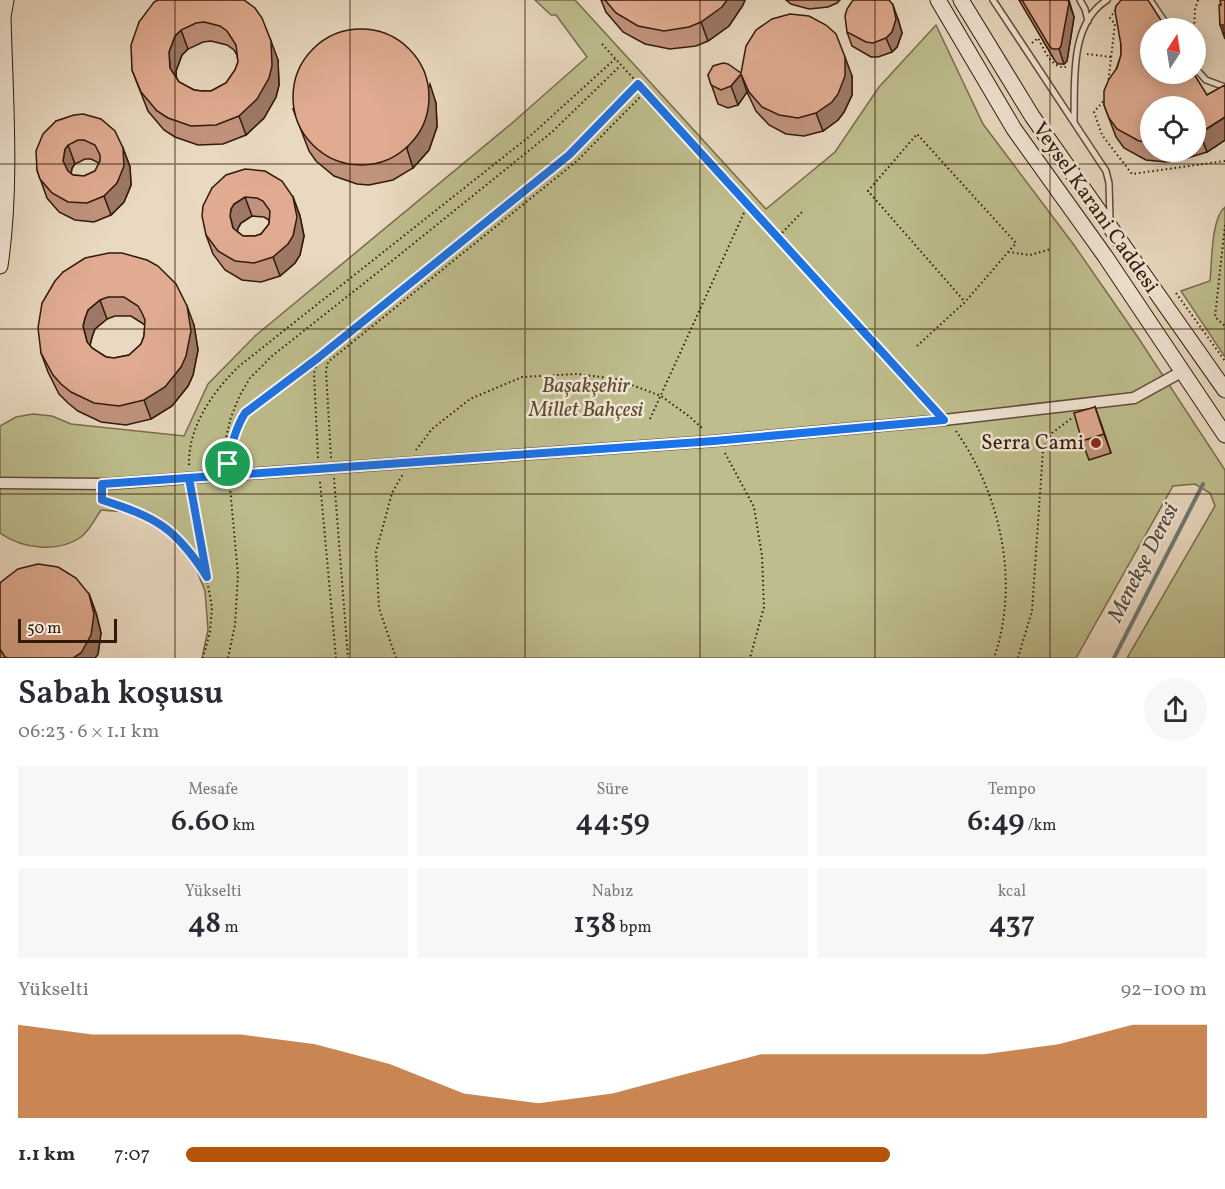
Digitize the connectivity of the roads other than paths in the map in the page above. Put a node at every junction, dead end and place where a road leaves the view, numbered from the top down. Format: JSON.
{"nodes":[{"id":1,"x":6,"y":0,"type":"edge"},
{"id":2,"x":938,"y":0,"type":"edge"},
{"id":3,"x":961,"y":0,"type":"edge"},
{"id":4,"x":993,"y":0,"type":"edge"},
{"id":5,"x":1080,"y":0,"type":"edge"},
{"id":6,"x":1107,"y":0,"type":"edge"},
{"id":7,"x":1150,"y":0,"type":"edge"},
{"id":8,"x":1162,"y":18,"type":"edge"},
{"id":9,"x":1088,"y":21,"type":"junction"},
{"id":10,"x":1206,"y":80,"type":"edge"},
{"id":11,"x":1225,"y":87,"type":"edge"},
{"id":12,"x":1074,"y":122,"type":"junction"},
{"id":13,"x":1111,"y":229,"type":"junction"},
{"id":14,"x":0,"y":266,"type":"edge"},
{"id":15,"x":1183,"y":371,"type":"junction"},
{"id":16,"x":1225,"y":390,"type":"edge"},
{"id":17,"x":1225,"y":435,"type":"edge"},
{"id":18,"x":0,"y":483,"type":"edge"}],
"edges":[{"from":1,"to":14,"type":"street"},
{"from":2,"to":15,"type":"street","name":"Veysel Karani Caddesi"},
{"from":3,"to":13,"type":"street","name":"Veysel Karani Caddesi"},
{"from":4,"to":12,"type":"lane"},
{"from":5,"to":9,"type":"lane"},
{"from":6,"to":9,"type":"lane"},
{"from":7,"to":8,"type":"lane"},
{"from":9,"to":12,"type":"lane"},
{"from":10,"to":11,"type":"lane"},
{"from":12,"to":13,"type":"lane"},
{"from":13,"to":16,"type":"street","name":"Veysel Karani Caddesi"},
{"from":15,"to":17,"type":"street","name":"Veysel Karani Caddesi"},
{"from":15,"to":18,"type":"street"}]}
